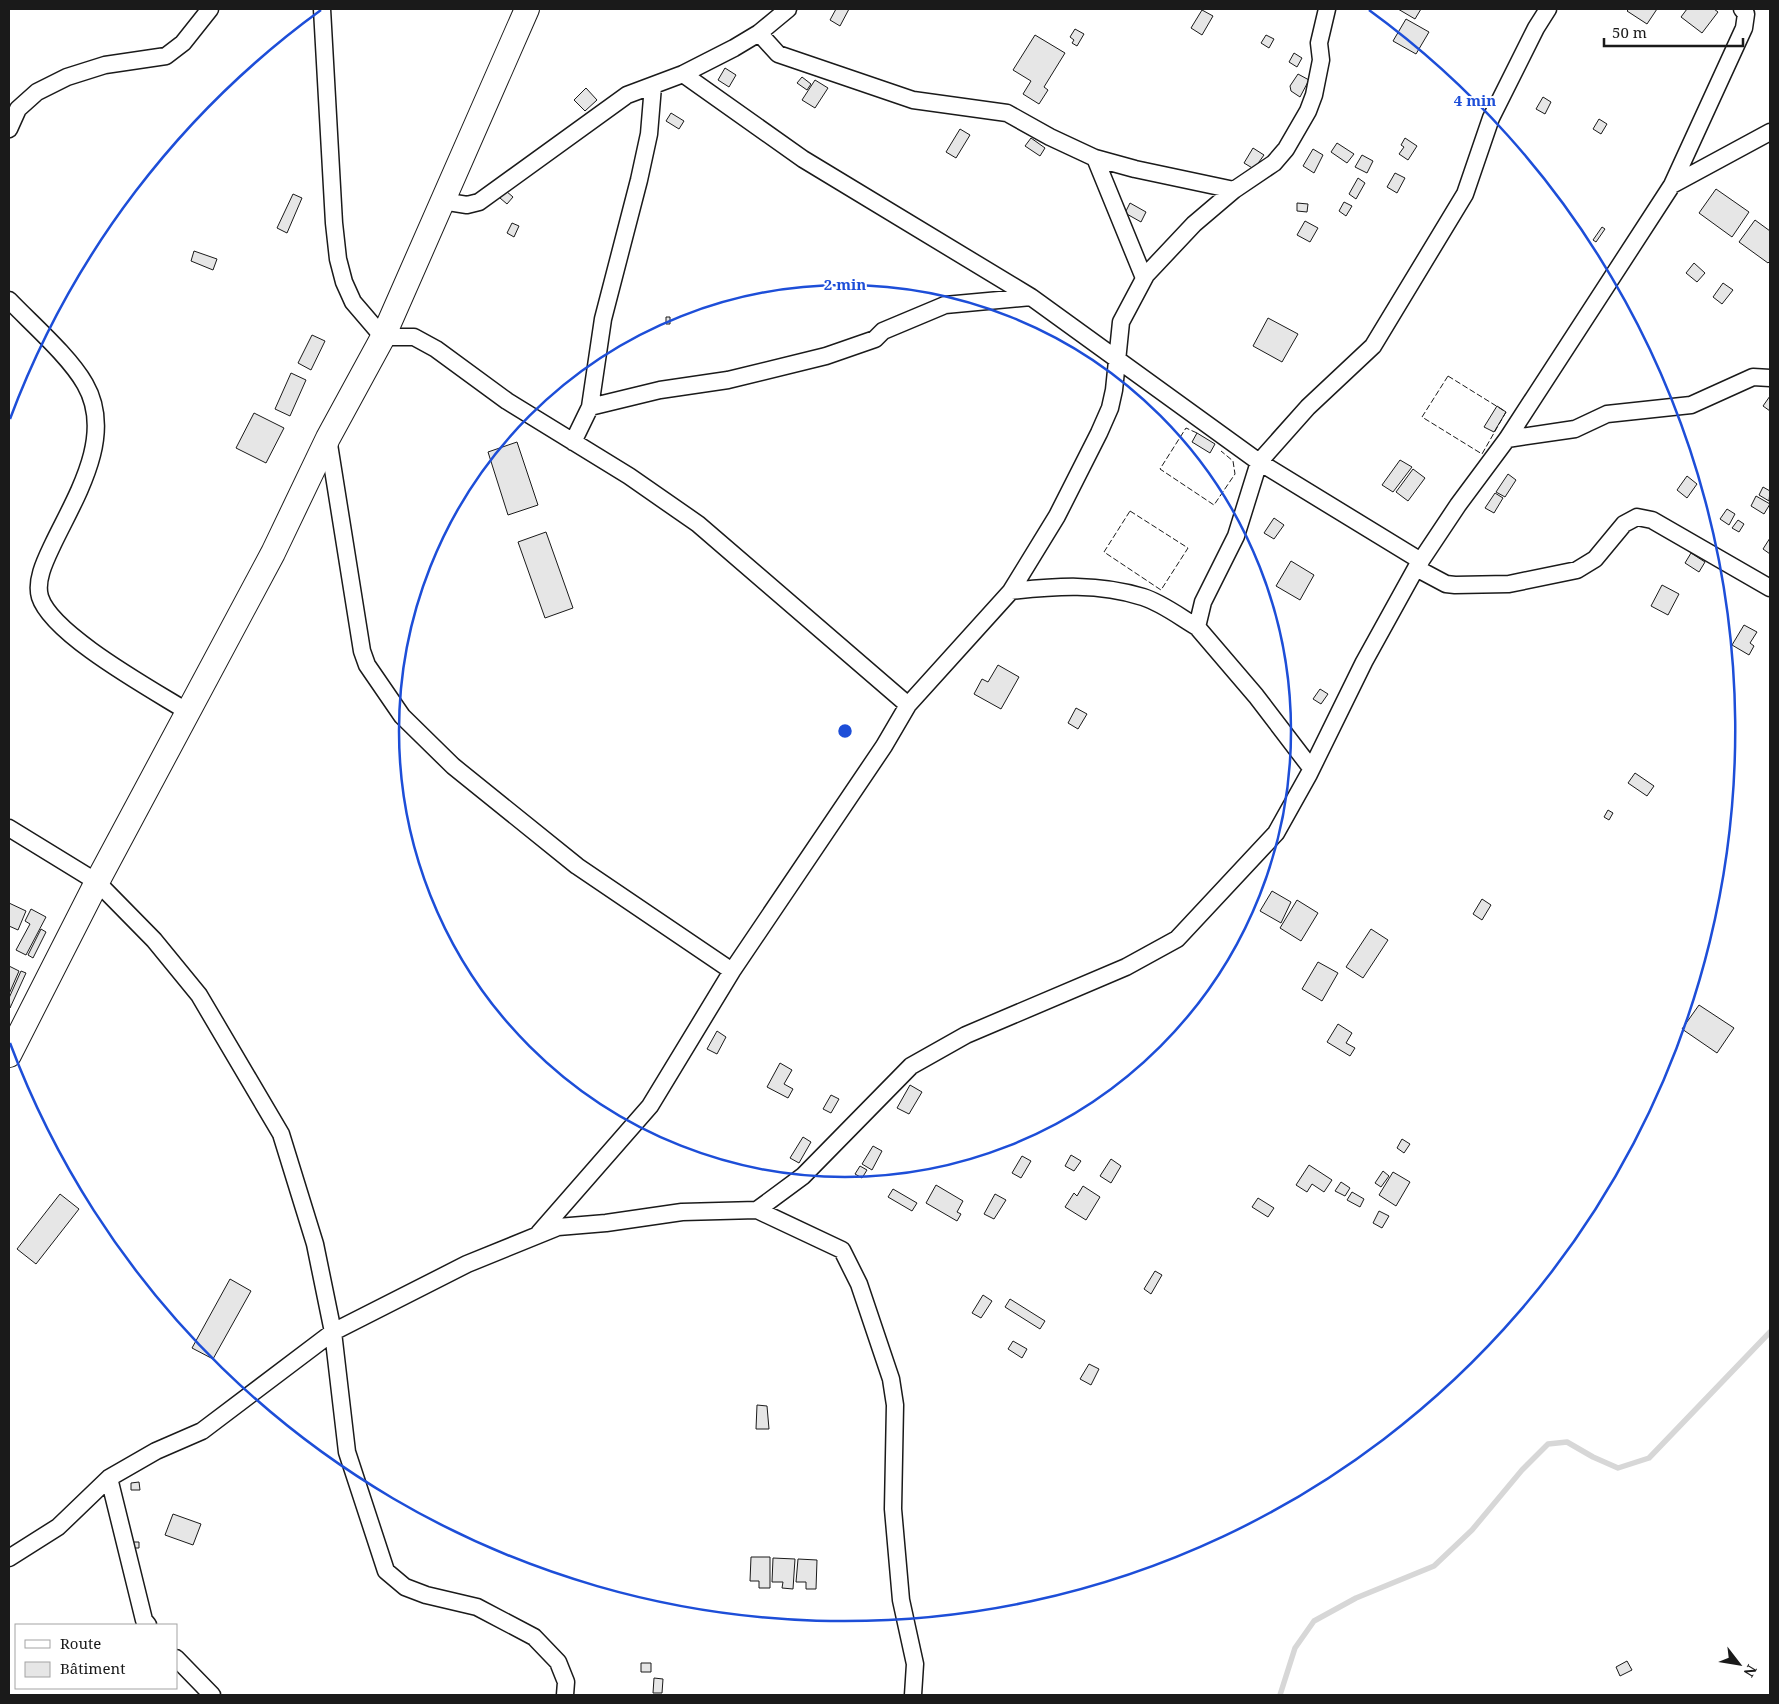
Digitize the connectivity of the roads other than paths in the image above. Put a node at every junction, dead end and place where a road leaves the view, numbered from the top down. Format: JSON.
{"nodes":[{"id":1,"x":210,"y":9,"type":"edge"},
{"id":2,"x":322,"y":9,"type":"edge"},
{"id":3,"x":527,"y":9,"type":"edge"},
{"id":4,"x":788,"y":9,"type":"edge"},
{"id":5,"x":1327,"y":9,"type":"edge"},
{"id":6,"x":1548,"y":9,"type":"edge"},
{"id":7,"x":1742,"y":9,"type":"edge"},
{"id":8,"x":759,"y":33,"type":"junction"},
{"id":9,"x":683,"y":74,"type":"junction"},
{"id":10,"x":653,"y":86,"type":"junction"},
{"id":11,"x":9,"y":129,"type":"edge"},
{"id":12,"x":1770,"y":132,"type":"edge"},
{"id":13,"x":1095,"y":158,"type":"junction"},
{"id":14,"x":1672,"y":185,"type":"junction"},
{"id":15,"x":1234,"y":190,"type":"junction"},
{"id":16,"x":442,"y":201,"type":"junction"},
{"id":17,"x":1144,"y":278,"type":"junction"},
{"id":18,"x":1031,"y":297,"type":"junction"},
{"id":19,"x":9,"y":300,"type":"edge"},
{"id":20,"x":383,"y":337,"type":"junction"},
{"id":21,"x":1118,"y":360,"type":"junction"},
{"id":22,"x":1770,"y":378,"type":"edge"},
{"id":23,"x":590,"y":407,"type":"junction"},
{"id":24,"x":328,"y":438,"type":"junction"},
{"id":25,"x":1507,"y":439,"type":"junction"},
{"id":26,"x":573,"y":442,"type":"junction"},
{"id":27,"x":1259,"y":462,"type":"junction"},
{"id":28,"x":1419,"y":564,"type":"junction"},
{"id":29,"x":1770,"y":588,"type":"edge"},
{"id":30,"x":1011,"y":591,"type":"junction"},
{"id":31,"x":1197,"y":627,"type":"junction"},
{"id":32,"x":908,"y":705,"type":"junction"},
{"id":33,"x":188,"y":712,"type":"junction"},
{"id":34,"x":1312,"y":768,"type":"junction"},
{"id":35,"x":9,"y":828,"type":"edge"},
{"id":36,"x":97,"y":882,"type":"junction"},
{"id":37,"x":732,"y":971,"type":"junction"},
{"id":38,"x":9,"y":1055,"type":"edge"},
{"id":39,"x":757,"y":1210,"type":"junction"},
{"id":40,"x":536,"y":1236,"type":"junction"},
{"id":41,"x":333,"y":1332,"type":"junction"},
{"id":42,"x":109,"y":1478,"type":"junction"},
{"id":43,"x":9,"y":1558,"type":"edge"},
{"id":44,"x":147,"y":1624,"type":"edge"},
{"id":45,"x":178,"y":1660,"type":"edge"},
{"id":46,"x":212,"y":1695,"type":"edge"},
{"id":47,"x":565,"y":1695,"type":"edge"},
{"id":48,"x":914,"y":1695,"type":"edge"}],
"edges":[{"from":1,"to":11,"type":"street"},
{"from":2,"to":20,"type":"street"},
{"from":3,"to":16,"type":"street"},
{"from":4,"to":8,"type":"street"},
{"from":5,"to":15,"type":"street"},
{"from":6,"to":27,"type":"street"},
{"from":7,"to":14,"type":"street"},
{"from":8,"to":9,"type":"street"},
{"from":8,"to":13,"type":"street"},
{"from":9,"to":10,"type":"street"},
{"from":9,"to":18,"type":"street"},
{"from":10,"to":16,"type":"street"},
{"from":10,"to":23,"type":"street"},
{"from":12,"to":14,"type":"street"},
{"from":13,"to":15,"type":"street"},
{"from":13,"to":17,"type":"street"},
{"from":14,"to":25,"type":"street"},
{"from":15,"to":17,"type":"street"},
{"from":16,"to":20,"type":"street"},
{"from":17,"to":21,"type":"street"},
{"from":18,"to":21,"type":"street"},
{"from":18,"to":23,"type":"street"},
{"from":19,"to":33,"type":"street"},
{"from":20,"to":24,"type":"street"},
{"from":20,"to":26,"type":"street"},
{"from":21,"to":27,"type":"street"},
{"from":21,"to":30,"type":"street"},
{"from":22,"to":25,"type":"street"},
{"from":23,"to":26,"type":"street"},
{"from":24,"to":33,"type":"street"},
{"from":24,"to":37,"type":"street"},
{"from":25,"to":28,"type":"street"},
{"from":26,"to":32,"type":"street"},
{"from":27,"to":28,"type":"street"},
{"from":27,"to":31,"type":"street"},
{"from":28,"to":29,"type":"street"},
{"from":28,"to":34,"type":"street"},
{"from":30,"to":31,"type":"street"},
{"from":30,"to":32,"type":"street"},
{"from":31,"to":34,"type":"street"},
{"from":32,"to":37,"type":"street"},
{"from":33,"to":36,"type":"street"},
{"from":34,"to":39,"type":"street"},
{"from":35,"to":36,"type":"street"},
{"from":36,"to":38,"type":"street"},
{"from":36,"to":41,"type":"street"},
{"from":37,"to":40,"type":"street"},
{"from":39,"to":40,"type":"street"},
{"from":39,"to":48,"type":"street"},
{"from":40,"to":41,"type":"street"},
{"from":41,"to":42,"type":"street"},
{"from":41,"to":47,"type":"street"},
{"from":42,"to":43,"type":"street"},
{"from":42,"to":44,"type":"street"},
{"from":45,"to":46,"type":"street"}]}
